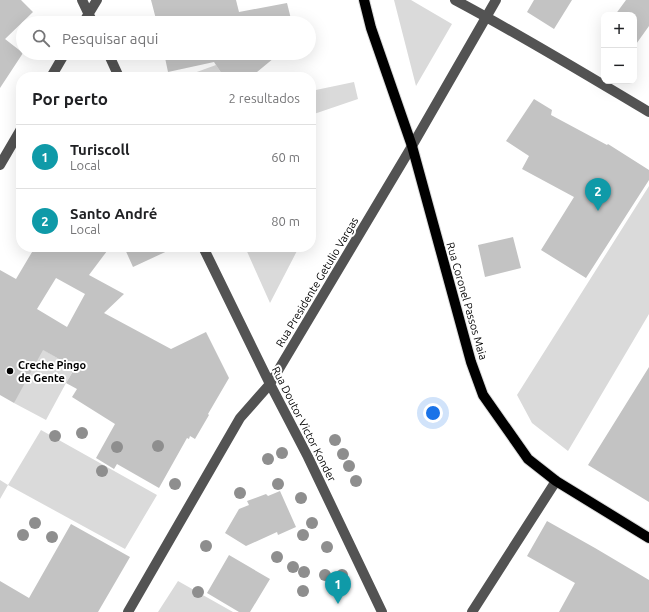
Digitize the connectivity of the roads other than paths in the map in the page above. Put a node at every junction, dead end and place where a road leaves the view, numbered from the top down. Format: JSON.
{"nodes":[{"id":1,"x":82,"y":0,"type":"edge"},
{"id":2,"x":97,"y":0,"type":"edge"},
{"id":3,"x":364,"y":0,"type":"edge"},
{"id":4,"x":455,"y":0,"type":"edge"},
{"id":5,"x":496,"y":0,"type":"edge"},
{"id":6,"x":89,"y":13,"type":"junction"},
{"id":7,"x":87,"y":16,"type":"edge"},
{"id":8,"x":90,"y":16,"type":"edge"},
{"id":9,"x":486,"y":16,"type":"junction"},
{"id":10,"x":61,"y":60,"type":"edge"},
{"id":11,"x":111,"y":60,"type":"edge"},
{"id":12,"x":54,"y":72,"type":"edge"},
{"id":13,"x":117,"y":72,"type":"edge"},
{"id":14,"x":649,"y":112,"type":"edge"},
{"id":15,"x":16,"y":138,"type":"edge"},
{"id":16,"x":412,"y":146,"type":"junction"},
{"id":17,"x":0,"y":165,"type":"edge"},
{"id":18,"x":205,"y":252,"type":"edge"},
{"id":19,"x":270,"y":384,"type":"junction"},
{"id":20,"x":556,"y":481,"type":"junction"},
{"id":21,"x":649,"y":538,"type":"edge"},
{"id":22,"x":128,"y":612,"type":"edge"},
{"id":23,"x":382,"y":612,"type":"edge"},
{"id":24,"x":472,"y":612,"type":"edge"}],
"edges":[{"from":1,"to":6,"type":"street"},
{"from":2,"to":6,"type":"street"},
{"from":3,"to":16,"type":"main road","name":"Rua Coronel Passos Maia"},
{"from":4,"to":9,"type":"street"},
{"from":5,"to":9,"type":"street","name":"Rua Presidente Getulio Vargas"},
{"from":6,"to":7,"type":"street"},
{"from":6,"to":8,"type":"street"},
{"from":9,"to":14,"type":"street"},
{"from":9,"to":16,"type":"street","name":"Rua Presidente Getulio Vargas"},
{"from":10,"to":12,"type":"street"},
{"from":11,"to":13,"type":"street"},
{"from":15,"to":17,"type":"street"},
{"from":16,"to":19,"type":"street","name":"Rua Presidente Getulio Vargas"},
{"from":16,"to":20,"type":"main road","name":"Rua Coronel Passos Maia"},
{"from":18,"to":19,"type":"street","name":"Rua Doutor Victor Konder"},
{"from":19,"to":22,"type":"street","name":"Rua Presidente Getulio Vargas"},
{"from":19,"to":23,"type":"street","name":"Rua Doutor Victor Konder"},
{"from":20,"to":21,"type":"main road","name":"Rua Coronel Passos Maia"},
{"from":20,"to":24,"type":"street"}]}
